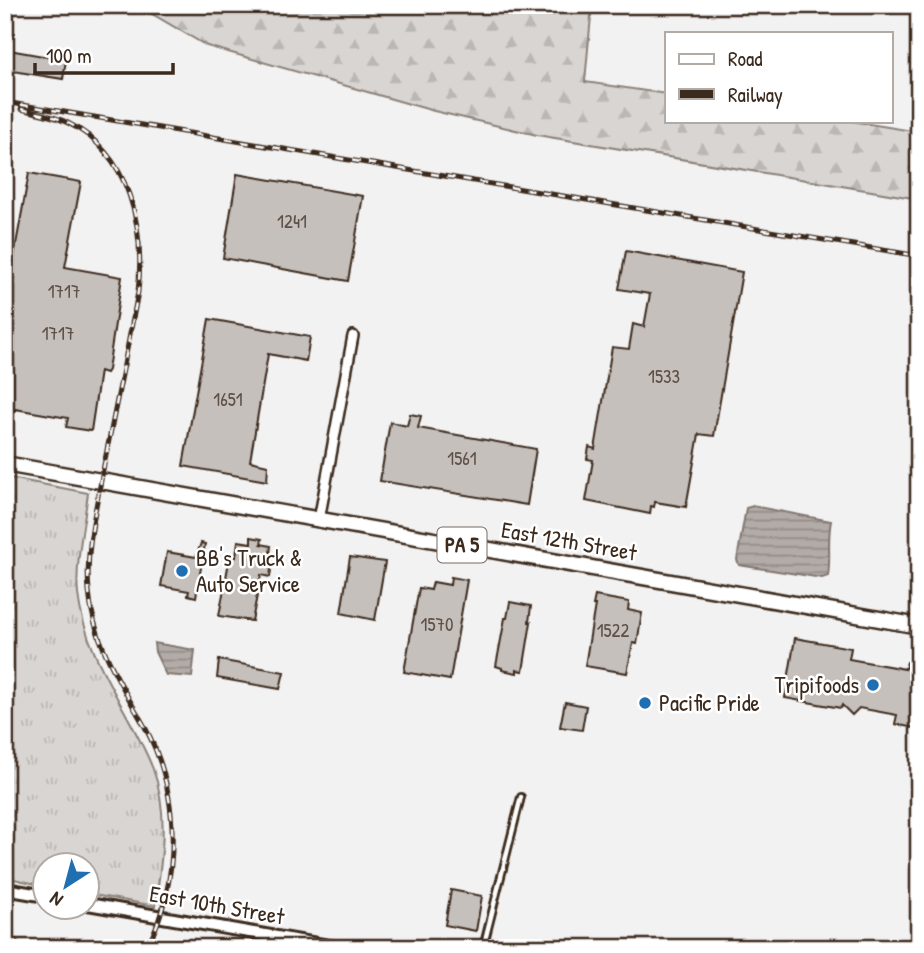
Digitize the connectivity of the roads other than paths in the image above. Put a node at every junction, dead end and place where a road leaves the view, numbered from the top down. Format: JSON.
{"nodes":[{"id":1,"x":353,"y":336,"type":"dead end"},
{"id":2,"x":5,"y":464,"type":"edge"},
{"id":3,"x":319,"y":520,"type":"junction"},
{"id":4,"x":919,"y":626,"type":"edge"},
{"id":5,"x":521,"y":797,"type":"dead end"},
{"id":6,"x":5,"y":888,"type":"edge"},
{"id":7,"x":32,"y":893,"type":"edge"},
{"id":8,"x":102,"y":906,"type":"edge"},
{"id":9,"x":340,"y":948,"type":"edge"},
{"id":10,"x":483,"y":948,"type":"edge"}],
"edges":[{"from":1,"to":3,"type":"street"},
{"from":2,"to":3,"type":"main road","name":"East 12th Street","number":"PA 5"},
{"from":3,"to":4,"type":"main road","name":"East 12th Street","number":"PA 5"},
{"from":5,"to":10,"type":"lane"},
{"from":6,"to":7,"type":"street"},
{"from":8,"to":9,"type":"street","name":"East 10th Street"}]}
